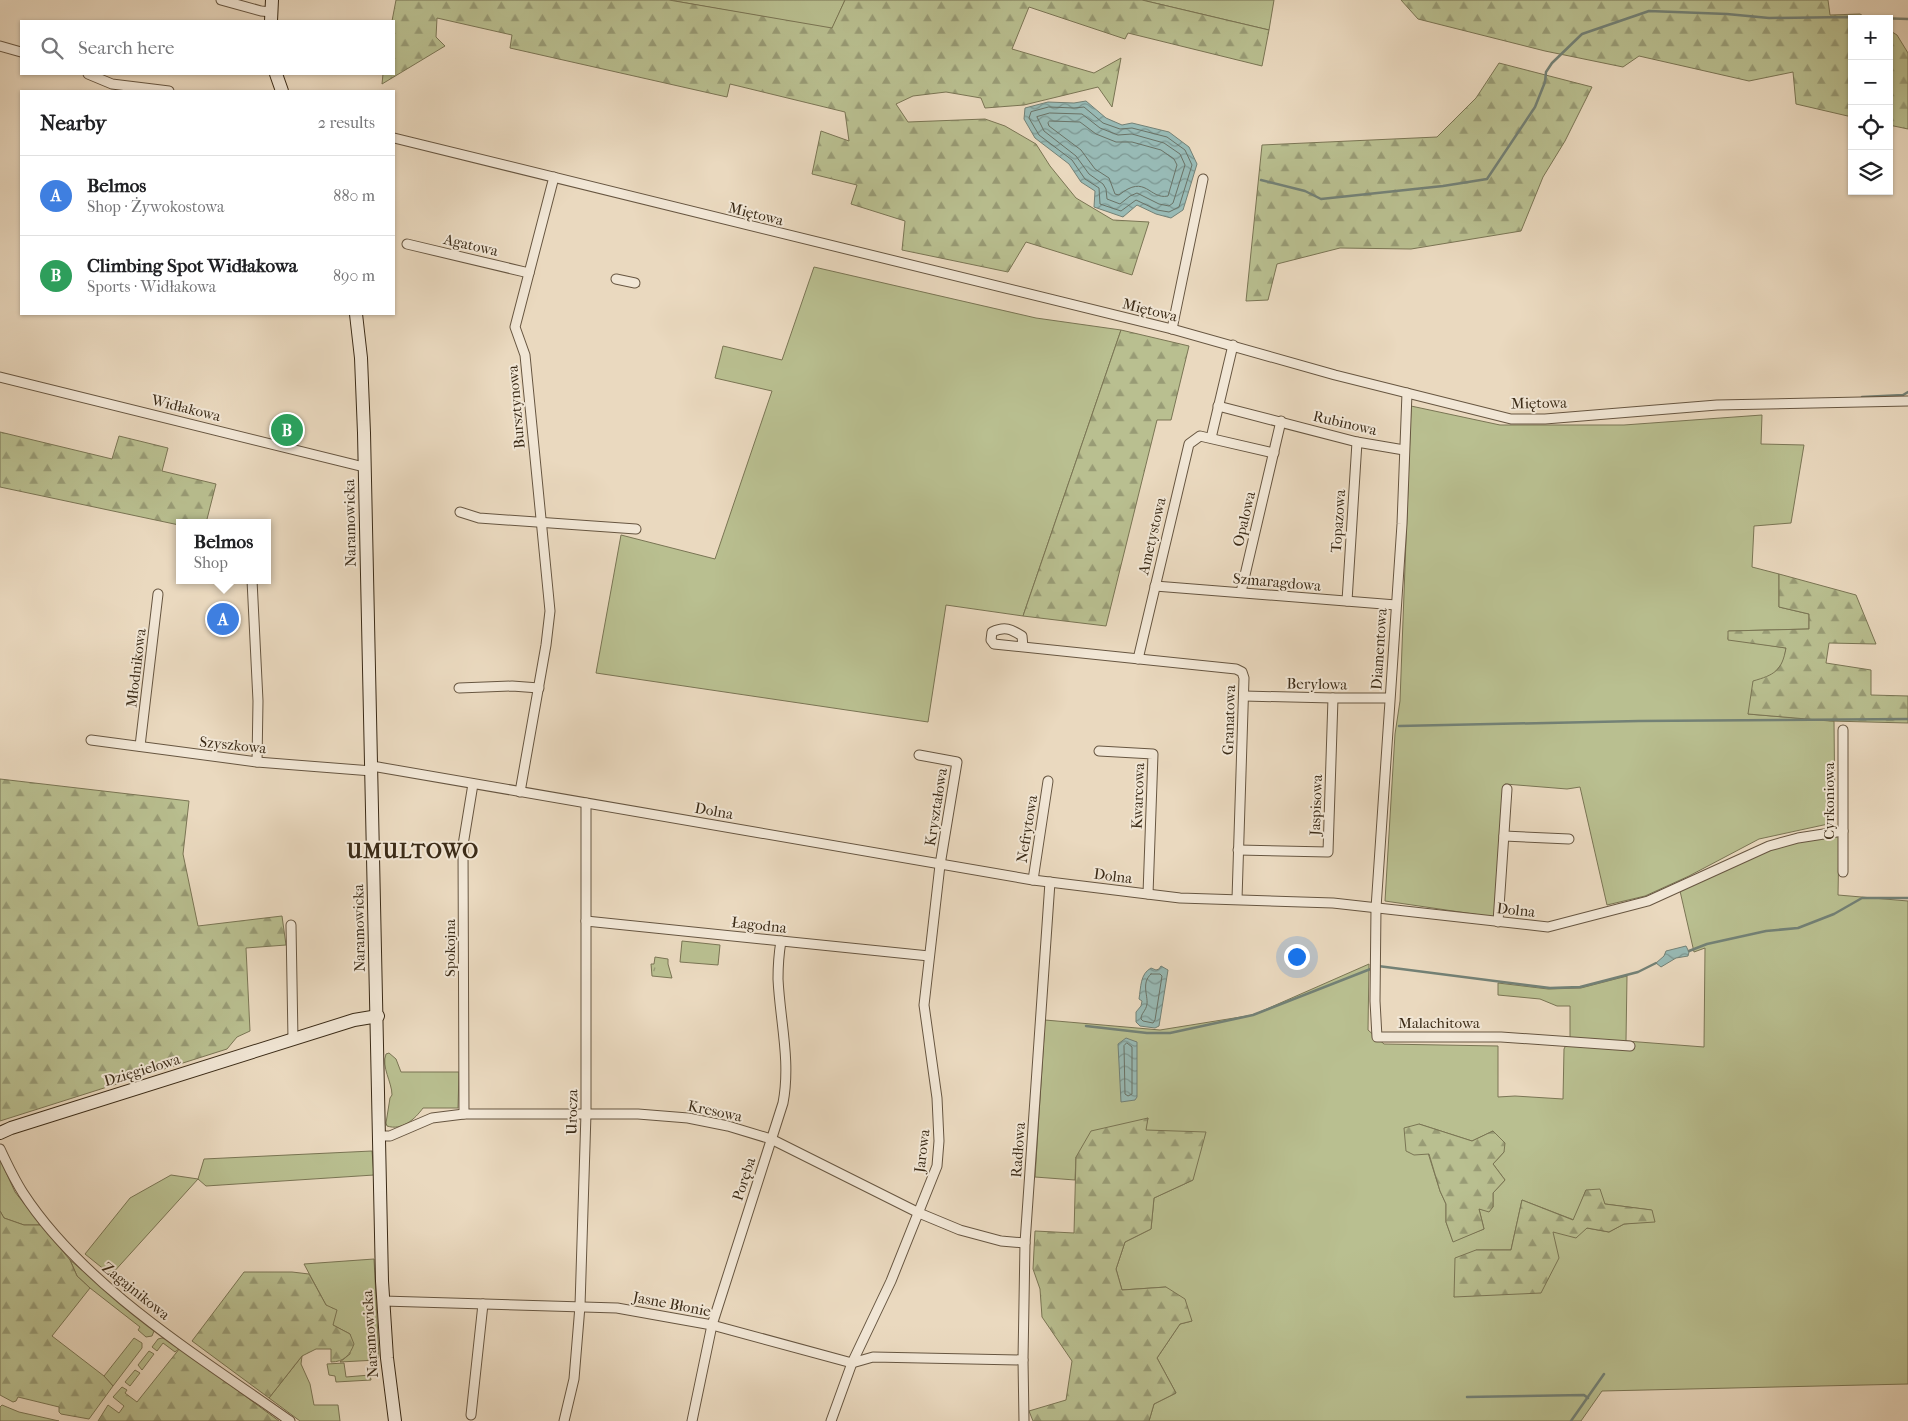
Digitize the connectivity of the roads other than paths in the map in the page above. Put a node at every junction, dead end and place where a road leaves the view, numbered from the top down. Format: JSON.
{"nodes":[{"id":1,"x":221,"y":0,"type":"edge"},
{"id":2,"x":272,"y":11,"type":"edge"},
{"id":3,"x":0,"y":46,"type":"edge"},
{"id":4,"x":20,"y":52,"type":"edge"},
{"id":5,"x":90,"y":75,"type":"edge"},
{"id":6,"x":276,"y":75,"type":"edge"},
{"id":7,"x":161,"y":90,"type":"edge"},
{"id":8,"x":282,"y":90,"type":"edge"},
{"id":9,"x":395,"y":138,"type":"edge"},
{"id":10,"x":554,"y":177,"type":"junction"},
{"id":11,"x":1203,"y":178,"type":"dead end"},
{"id":12,"x":407,"y":244,"type":"dead end"},
{"id":13,"x":529,"y":273,"type":"junction"},
{"id":14,"x":616,"y":279,"type":"dead end"},
{"id":15,"x":634,"y":283,"type":"dead end"},
{"id":16,"x":356,"y":315,"type":"edge"},
{"id":17,"x":1172,"y":329,"type":"junction"},
{"id":18,"x":1232,"y":345,"type":"junction"},
{"id":19,"x":0,"y":377,"type":"edge"},
{"id":20,"x":1407,"y":393,"type":"junction"},
{"id":21,"x":1908,"y":401,"type":"edge"},
{"id":22,"x":1218,"y":406,"type":"junction"},
{"id":23,"x":1280,"y":421,"type":"junction"},
{"id":24,"x":1211,"y":438,"type":"junction"},
{"id":25,"x":1357,"y":442,"type":"junction"},
{"id":26,"x":1404,"y":450,"type":"junction"},
{"id":27,"x":1274,"y":453,"type":"junction"},
{"id":28,"x":364,"y":467,"type":"junction"},
{"id":29,"x":460,"y":512,"type":"dead end"},
{"id":30,"x":542,"y":522,"type":"junction"},
{"id":31,"x":636,"y":529,"type":"dead end"},
{"id":32,"x":252,"y":584,"type":"edge"},
{"id":33,"x":1155,"y":586,"type":"junction"},
{"id":34,"x":1241,"y":592,"type":"junction"},
{"id":35,"x":158,"y":594,"type":"dead end"},
{"id":36,"x":1347,"y":602,"type":"junction"},
{"id":37,"x":1396,"y":605,"type":"junction"},
{"id":38,"x":1023,"y":647,"type":"dead end"},
{"id":39,"x":1138,"y":659,"type":"junction"},
{"id":40,"x":458,"y":688,"type":"dead end"},
{"id":41,"x":538,"y":688,"type":"junction"},
{"id":42,"x":1244,"y":696,"type":"junction"},
{"id":43,"x":1333,"y":698,"type":"junction"},
{"id":44,"x":1389,"y":698,"type":"junction"},
{"id":45,"x":1843,"y":730,"type":"dead end"},
{"id":46,"x":91,"y":740,"type":"dead end"},
{"id":47,"x":140,"y":746,"type":"junction"},
{"id":48,"x":1099,"y":752,"type":"dead end"},
{"id":49,"x":919,"y":755,"type":"dead end"},
{"id":50,"x":257,"y":762,"type":"junction"},
{"id":51,"x":372,"y":769,"type":"junction"},
{"id":52,"x":1048,"y":781,"type":"dead end"},
{"id":53,"x":473,"y":784,"type":"junction"},
{"id":54,"x":1507,"y":790,"type":"dead end"},
{"id":55,"x":520,"y":792,"type":"junction"},
{"id":56,"x":586,"y":803,"type":"junction"},
{"id":57,"x":1843,"y":831,"type":"junction"},
{"id":58,"x":1504,"y":836,"type":"junction"},
{"id":59,"x":1569,"y":839,"type":"dead end"},
{"id":60,"x":1238,"y":850,"type":"junction"},
{"id":61,"x":940,"y":865,"type":"junction"},
{"id":62,"x":1843,"y":872,"type":"dead end"},
{"id":63,"x":1033,"y":880,"type":"junction"},
{"id":64,"x":1050,"y":882,"type":"junction"},
{"id":65,"x":1148,"y":894,"type":"junction"},
{"id":66,"x":1237,"y":900,"type":"junction"},
{"id":67,"x":1376,"y":908,"type":"junction"},
{"id":68,"x":586,"y":921,"type":"junction"},
{"id":69,"x":1498,"y":922,"type":"junction"},
{"id":70,"x":291,"y":925,"type":"dead end"},
{"id":71,"x":780,"y":941,"type":"junction"},
{"id":72,"x":929,"y":956,"type":"junction"},
{"id":73,"x":378,"y":1016,"type":"junction"},
{"id":74,"x":293,"y":1039,"type":"junction"},
{"id":75,"x":1630,"y":1046,"type":"dead end"},
{"id":76,"x":586,"y":1113,"type":"junction"},
{"id":77,"x":464,"y":1114,"type":"junction"},
{"id":78,"x":0,"y":1133,"type":"edge"},
{"id":79,"x":380,"y":1136,"type":"junction"},
{"id":80,"x":771,"y":1139,"type":"junction"},
{"id":81,"x":0,"y":1150,"type":"edge"},
{"id":82,"x":919,"y":1212,"type":"junction"},
{"id":83,"x":1025,"y":1243,"type":"junction"},
{"id":84,"x":383,"y":1301,"type":"junction"},
{"id":85,"x":483,"y":1304,"type":"junction"},
{"id":86,"x":580,"y":1306,"type":"junction"},
{"id":87,"x":712,"y":1325,"type":"junction"},
{"id":88,"x":1023,"y":1360,"type":"junction"},
{"id":89,"x":852,"y":1363,"type":"junction"},
{"id":90,"x":471,"y":1414,"type":"dead end"},
{"id":91,"x":290,"y":1421,"type":"edge"},
{"id":92,"x":395,"y":1421,"type":"edge"},
{"id":93,"x":564,"y":1421,"type":"edge"},
{"id":94,"x":692,"y":1421,"type":"edge"},
{"id":95,"x":830,"y":1421,"type":"edge"},
{"id":96,"x":1024,"y":1421,"type":"edge"}],
"edges":[{"from":1,"to":2,"type":"street"},
{"from":3,"to":4,"type":"street"},
{"from":5,"to":7,"type":"street"},
{"from":6,"to":8,"type":"street"},
{"from":9,"to":10,"type":"street","name":"Miętowa"},
{"from":10,"to":13,"type":"street","name":"Bursztynowa"},
{"from":10,"to":17,"type":"street","name":"Miętowa"},
{"from":11,"to":17,"type":"street"},
{"from":12,"to":13,"type":"street","name":"Agatowa"},
{"from":13,"to":30,"type":"street","name":"Bursztynowa"},
{"from":14,"to":15,"type":"street"},
{"from":16,"to":28,"type":"street","name":"Naramowicka"},
{"from":17,"to":18,"type":"street","name":"Miętowa"},
{"from":18,"to":20,"type":"street","name":"Miętowa"},
{"from":18,"to":22,"type":"street"},
{"from":19,"to":28,"type":"street","name":"Widłakowa"},
{"from":20,"to":21,"type":"street","name":"Miętowa"},
{"from":20,"to":26,"type":"street","name":"Diamentowa"},
{"from":22,"to":23,"type":"street","name":"Rubinowa"},
{"from":22,"to":24,"type":"street"},
{"from":23,"to":25,"type":"street","name":"Rubinowa"},
{"from":23,"to":27,"type":"street"},
{"from":24,"to":27,"type":"street"},
{"from":24,"to":33,"type":"street","name":"Ametystowa"},
{"from":25,"to":26,"type":"street","name":"Rubinowa"},
{"from":25,"to":36,"type":"street","name":"Topazowa"},
{"from":26,"to":37,"type":"street","name":"Diamentowa"},
{"from":27,"to":34,"type":"street","name":"Opalowa"},
{"from":28,"to":51,"type":"street","name":"Naramowicka"},
{"from":29,"to":30,"type":"street"},
{"from":30,"to":31,"type":"street"},
{"from":30,"to":41,"type":"street","name":"Bursztynowa"},
{"from":32,"to":50,"type":"street"},
{"from":33,"to":34,"type":"street","name":"Szmaragdowa"},
{"from":33,"to":39,"type":"street","name":"Ametystowa"},
{"from":34,"to":36,"type":"street","name":"Szmaragdowa"},
{"from":35,"to":47,"type":"street","name":"Młodnikowa"},
{"from":36,"to":37,"type":"street","name":"Szmaragdowa"},
{"from":37,"to":44,"type":"street","name":"Diamentowa"},
{"from":38,"to":39,"type":"street","name":"Granatowa"},
{"from":39,"to":42,"type":"street","name":"Granatowa"},
{"from":40,"to":41,"type":"street"},
{"from":41,"to":55,"type":"street","name":"Bursztynowa"},
{"from":42,"to":43,"type":"street","name":"Berylowa"},
{"from":42,"to":60,"type":"street","name":"Granatowa"},
{"from":43,"to":44,"type":"street","name":"Berylowa"},
{"from":43,"to":60,"type":"street","name":"Jaspisowa"},
{"from":44,"to":67,"type":"street","name":"Diamentowa"},
{"from":45,"to":57,"type":"street","name":"Cyrkoniowa"},
{"from":46,"to":47,"type":"street","name":"Szyszkowa"},
{"from":47,"to":50,"type":"street","name":"Szyszkowa"},
{"from":48,"to":65,"type":"street","name":"Kwarcowa"},
{"from":49,"to":61,"type":"street","name":"Kryształowa"},
{"from":50,"to":51,"type":"street","name":"Szyszkowa"},
{"from":51,"to":53,"type":"street","name":"Dolna"},
{"from":51,"to":73,"type":"street","name":"Naramowicka"},
{"from":52,"to":63,"type":"street","name":"Nefrytowa"},
{"from":53,"to":55,"type":"street","name":"Dolna"},
{"from":53,"to":77,"type":"street","name":"Spokojna"},
{"from":54,"to":58,"type":"street"},
{"from":55,"to":56,"type":"street","name":"Dolna"},
{"from":56,"to":61,"type":"street","name":"Dolna"},
{"from":56,"to":68,"type":"street","name":"Urocza"},
{"from":57,"to":62,"type":"street","name":"Cyrkoniowa"},
{"from":57,"to":69,"type":"street","name":"Dolna"},
{"from":58,"to":59,"type":"street"},
{"from":58,"to":69,"type":"street"},
{"from":60,"to":66,"type":"street","name":"Granatowa"},
{"from":61,"to":63,"type":"street","name":"Dolna"},
{"from":61,"to":72,"type":"street","name":"Jarowa"},
{"from":63,"to":64,"type":"street","name":"Dolna"},
{"from":64,"to":65,"type":"street","name":"Dolna"},
{"from":64,"to":83,"type":"street","name":"Radłowa"},
{"from":65,"to":66,"type":"street","name":"Dolna"},
{"from":66,"to":67,"type":"street","name":"Dolna"},
{"from":67,"to":69,"type":"street","name":"Dolna"},
{"from":67,"to":75,"type":"street","name":"Malachitowa"},
{"from":68,"to":71,"type":"street","name":"Łagodna"},
{"from":68,"to":76,"type":"street","name":"Urocza"},
{"from":70,"to":74,"type":"street"},
{"from":71,"to":72,"type":"street","name":"Łagodna"},
{"from":71,"to":80,"type":"street","name":"Poręba"},
{"from":72,"to":82,"type":"street","name":"Jarowa"},
{"from":73,"to":74,"type":"street","name":"Dzięgielowa"},
{"from":73,"to":79,"type":"street","name":"Naramowicka"},
{"from":74,"to":78,"type":"street","name":"Dzięgielowa"},
{"from":76,"to":77,"type":"street","name":"Kresowa"},
{"from":76,"to":80,"type":"street","name":"Kresowa"},
{"from":76,"to":86,"type":"street","name":"Urocza"},
{"from":77,"to":79,"type":"street","name":"Kresowa"},
{"from":79,"to":84,"type":"street","name":"Naramowicka"},
{"from":80,"to":82,"type":"street","name":"Kresowa"},
{"from":80,"to":87,"type":"street","name":"Poręba"},
{"from":81,"to":91,"type":"street","name":"Zagajnikowa"},
{"from":82,"to":83,"type":"street","name":"Kresowa"},
{"from":82,"to":89,"type":"street","name":"Jarowa"},
{"from":83,"to":88,"type":"street","name":"Radłowa"},
{"from":84,"to":85,"type":"street","name":"Jasne Błonie"},
{"from":84,"to":92,"type":"street","name":"Naramowicka"},
{"from":85,"to":86,"type":"street","name":"Jasne Błonie"},
{"from":85,"to":90,"type":"street"},
{"from":86,"to":87,"type":"street","name":"Jasne Błonie"},
{"from":86,"to":93,"type":"street","name":"Urocza"},
{"from":87,"to":89,"type":"street","name":"Jasne Błonie"},
{"from":87,"to":94,"type":"street","name":"Poręba"},
{"from":88,"to":89,"type":"street"},
{"from":88,"to":96,"type":"street","name":"Radłowa"},
{"from":89,"to":95,"type":"street","name":"Jarowa"}]}
